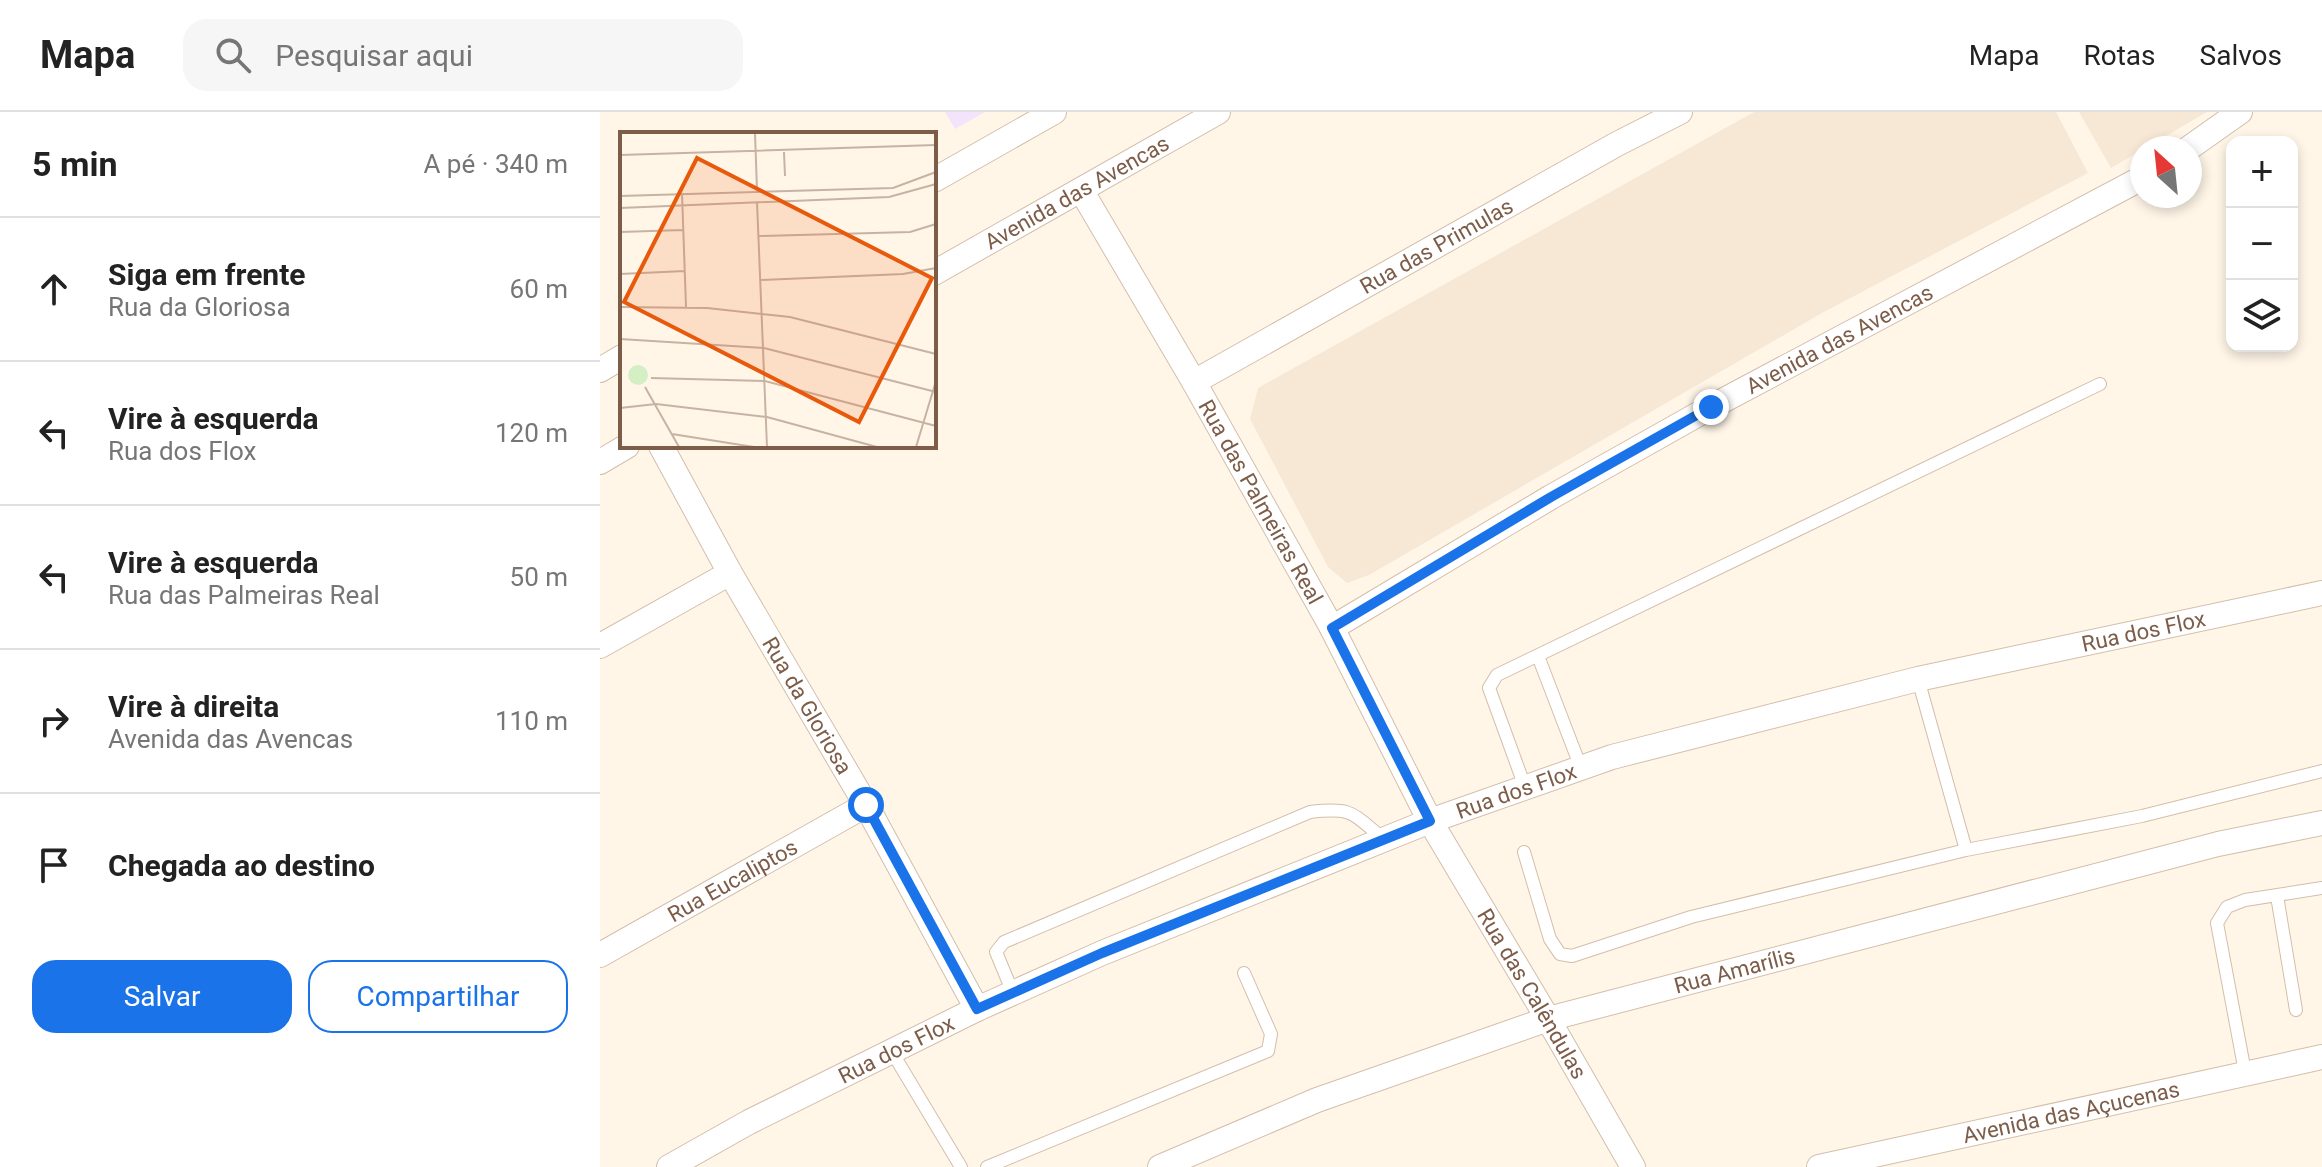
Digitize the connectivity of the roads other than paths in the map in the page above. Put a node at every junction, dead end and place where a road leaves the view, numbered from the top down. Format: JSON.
{"nodes":[{"id":1,"x":1218,"y":112,"type":"edge"},
{"id":2,"x":1680,"y":112,"type":"edge"},
{"id":3,"x":2240,"y":112,"type":"edge"},
{"id":4,"x":1046,"y":114,"type":"edge"},
{"id":5,"x":2202,"y":139,"type":"edge"},
{"id":6,"x":936,"y":179,"type":"edge"},
{"id":7,"x":2130,"y":184,"type":"edge"},
{"id":8,"x":1081,"y":190,"type":"junction"},
{"id":9,"x":936,"y":272,"type":"edge"},
{"id":10,"x":1194,"y":382,"type":"junction"},
{"id":11,"x":2100,"y":384,"type":"dead end"},
{"id":12,"x":624,"y":448,"type":"edge"},
{"id":13,"x":662,"y":448,"type":"edge"},
{"id":14,"x":600,"y":462,"type":"edge"},
{"id":15,"x":730,"y":573,"type":"junction"},
{"id":16,"x":2322,"y":593,"type":"edge"},
{"id":17,"x":1332,"y":628,"type":"junction"},
{"id":18,"x":600,"y":646,"type":"edge"},
{"id":19,"x":1538,"y":656,"type":"junction"},
{"id":20,"x":1918,"y":679,"type":"junction"},
{"id":21,"x":1581,"y":768,"type":"junction"},
{"id":22,"x":2322,"y":771,"type":"edge"},
{"id":23,"x":1525,"y":787,"type":"junction"},
{"id":24,"x":866,"y":805,"type":"junction"},
{"id":25,"x":1430,"y":821,"type":"junction"},
{"id":26,"x":2322,"y":823,"type":"edge"},
{"id":27,"x":1384,"y":839,"type":"junction"},
{"id":28,"x":1966,"y":850,"type":"junction"},
{"id":29,"x":1524,"y":852,"type":"dead end"},
{"id":30,"x":2322,"y":888,"type":"edge"},
{"id":31,"x":2277,"y":896,"type":"junction"},
{"id":32,"x":600,"y":955,"type":"edge"},
{"id":33,"x":1244,"y":973,"type":"dead end"},
{"id":34,"x":1013,"y":993,"type":"junction"},
{"id":35,"x":977,"y":1009,"type":"junction"},
{"id":36,"x":2296,"y":1010,"type":"dead end"},
{"id":37,"x":1548,"y":1019,"type":"junction"},
{"id":38,"x":892,"y":1052,"type":"junction"},
{"id":39,"x":2322,"y":1057,"type":"edge"},
{"id":40,"x":2245,"y":1072,"type":"junction"},
{"id":41,"x":669,"y":1167,"type":"edge"},
{"id":42,"x":961,"y":1167,"type":"edge"},
{"id":43,"x":987,"y":1167,"type":"edge"},
{"id":44,"x":1160,"y":1167,"type":"edge"},
{"id":45,"x":1633,"y":1167,"type":"edge"},
{"id":46,"x":1819,"y":1167,"type":"edge"}],
"edges":[{"from":1,"to":8,"type":"street","name":"Avenida das Avencas"},
{"from":2,"to":10,"type":"street","name":"Rua das Primulas"},
{"from":3,"to":5,"type":"street"},
{"from":4,"to":6,"type":"street"},
{"from":7,"to":17,"type":"street","name":"Avenida das Avencas"},
{"from":8,"to":9,"type":"street","name":"Avenida das Avencas"},
{"from":8,"to":10,"type":"street","name":"Rua das Palmeiras Real"},
{"from":10,"to":17,"type":"street","name":"Rua das Palmeiras Real"},
{"from":11,"to":19,"type":"lane"},
{"from":12,"to":14,"type":"street"},
{"from":13,"to":15,"type":"street","name":"Rua da Gloriosa"},
{"from":15,"to":18,"type":"street"},
{"from":15,"to":24,"type":"street","name":"Rua da Gloriosa"},
{"from":16,"to":20,"type":"street","name":"Rua dos Flox"},
{"from":17,"to":25,"type":"street","name":"Rua das Palmeiras Real"},
{"from":19,"to":21,"type":"lane"},
{"from":19,"to":23,"type":"lane"},
{"from":20,"to":21,"type":"street","name":"Rua dos Flox"},
{"from":20,"to":28,"type":"lane"},
{"from":21,"to":23,"type":"street","name":"Rua dos Flox"},
{"from":22,"to":28,"type":"lane"},
{"from":23,"to":25,"type":"street","name":"Rua dos Flox"},
{"from":24,"to":32,"type":"street","name":"Rua Eucaliptos"},
{"from":24,"to":35,"type":"street","name":"Rua da Gloriosa"},
{"from":25,"to":27,"type":"street","name":"Rua dos Flox"},
{"from":25,"to":37,"type":"street","name":"Rua das Calêndulas"},
{"from":26,"to":37,"type":"street","name":"Rua Amarílis"},
{"from":27,"to":34,"type":"street","name":"Rua dos Flox"},
{"from":27,"to":34,"type":"lane"},
{"from":28,"to":29,"type":"lane"},
{"from":30,"to":31,"type":"lane"},
{"from":31,"to":36,"type":"lane"},
{"from":31,"to":40,"type":"lane"},
{"from":33,"to":43,"type":"lane"},
{"from":34,"to":35,"type":"street","name":"Rua dos Flox"},
{"from":35,"to":38,"type":"street","name":"Rua dos Flox"},
{"from":37,"to":44,"type":"street","name":"Rua Amarílis"},
{"from":37,"to":45,"type":"street","name":"Rua das Calêndulas"},
{"from":38,"to":41,"type":"street","name":"Rua dos Flox"},
{"from":38,"to":42,"type":"lane"},
{"from":39,"to":40,"type":"street","name":"Avenida das Açucenas"},
{"from":40,"to":46,"type":"street","name":"Avenida das Açucenas"}]}
